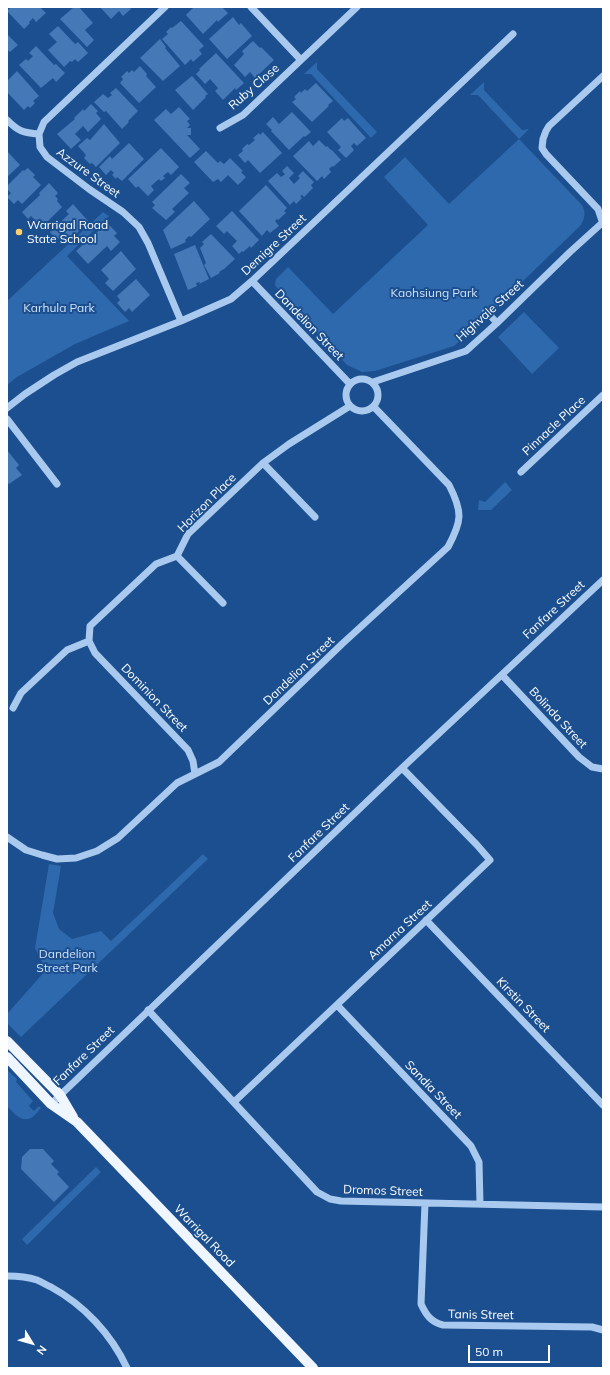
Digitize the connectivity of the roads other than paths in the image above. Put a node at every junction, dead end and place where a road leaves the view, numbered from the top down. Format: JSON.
{"nodes":[{"id":1,"x":165,"y":7,"type":"edge"},
{"id":2,"x":251,"y":7,"type":"edge"},
{"id":3,"x":358,"y":7,"type":"edge"},
{"id":4,"x":513,"y":34,"type":"dead end"},
{"id":5,"x":301,"y":60,"type":"junction"},
{"id":6,"x":603,"y":76,"type":"edge"},
{"id":7,"x":7,"y":120,"type":"edge"},
{"id":8,"x":220,"y":128,"type":"dead end"},
{"id":9,"x":39,"y":134,"type":"junction"},
{"id":10,"x":603,"y":223,"type":"edge"},
{"id":11,"x":252,"y":280,"type":"junction"},
{"id":12,"x":486,"y":311,"type":"dead end"},
{"id":13,"x":181,"y":320,"type":"junction"},
{"id":14,"x":497,"y":323,"type":"junction"},
{"id":15,"x":373,"y":382,"type":"junction"},
{"id":16,"x":350,"y":384,"type":"junction"},
{"id":17,"x":603,"y":395,"type":"edge"},
{"id":18,"x":350,"y":406,"type":"junction"},
{"id":19,"x":374,"y":407,"type":"junction"},
{"id":20,"x":7,"y":408,"type":"edge"},
{"id":21,"x":7,"y":419,"type":"edge"},
{"id":22,"x":262,"y":464,"type":"junction"},
{"id":23,"x":521,"y":472,"type":"dead end"},
{"id":24,"x":56,"y":484,"type":"dead end"},
{"id":25,"x":315,"y":517,"type":"dead end"},
{"id":26,"x":177,"y":556,"type":"junction"},
{"id":27,"x":603,"y":580,"type":"edge"},
{"id":28,"x":223,"y":603,"type":"dead end"},
{"id":29,"x":89,"y":642,"type":"junction"},
{"id":30,"x":502,"y":675,"type":"junction"},
{"id":31,"x":13,"y":708,"type":"dead end"},
{"id":32,"x":402,"y":768,"type":"junction"},
{"id":33,"x":603,"y":769,"type":"edge"},
{"id":34,"x":195,"y":774,"type":"junction"},
{"id":35,"x":7,"y":837,"type":"edge"},
{"id":36,"x":426,"y":920,"type":"junction"},
{"id":37,"x":337,"y":1005,"type":"junction"},
{"id":38,"x":148,"y":1010,"type":"junction"},
{"id":39,"x":7,"y":1041,"type":"edge"},
{"id":40,"x":7,"y":1057,"type":"edge"},
{"id":41,"x":60,"y":1095,"type":"junction"},
{"id":42,"x":234,"y":1102,"type":"junction"},
{"id":43,"x":51,"y":1104,"type":"junction"},
{"id":44,"x":603,"y":1104,"type":"edge"},
{"id":45,"x":77,"y":1122,"type":"junction"},
{"id":46,"x":425,"y":1203,"type":"junction"},
{"id":47,"x":480,"y":1204,"type":"junction"},
{"id":48,"x":603,"y":1207,"type":"edge"},
{"id":49,"x":7,"y":1276,"type":"edge"},
{"id":50,"x":603,"y":1330,"type":"edge"},
{"id":51,"x":127,"y":1368,"type":"edge"},
{"id":52,"x":313,"y":1368,"type":"edge"}],
"edges":[{"from":1,"to":9,"type":"street"},
{"from":2,"to":5,"type":"street"},
{"from":3,"to":5,"type":"street","name":"Ruby Close"},
{"from":4,"to":11,"type":"street","name":"Demigre Street"},
{"from":5,"to":8,"type":"street","name":"Ruby Close"},
{"from":6,"to":10,"type":"street"},
{"from":7,"to":9,"type":"street"},
{"from":9,"to":13,"type":"street","name":"Azzure Street"},
{"from":10,"to":14,"type":"street","name":"Highvale Street"},
{"from":11,"to":13,"type":"street","name":"Demigre Street"},
{"from":11,"to":16,"type":"street","name":"Dandelion Street"},
{"from":12,"to":14,"type":"street"},
{"from":13,"to":20,"type":"street","name":"Demigre Street"},
{"from":14,"to":15,"type":"street","name":"Highvale Street"},
{"from":15,"to":16,"type":"street"},
{"from":15,"to":19,"type":"street"},
{"from":16,"to":18,"type":"street"},
{"from":17,"to":23,"type":"street","name":"Pinnacle Place"},
{"from":18,"to":19,"type":"street"},
{"from":18,"to":22,"type":"street","name":"Horizon Place"},
{"from":19,"to":34,"type":"street","name":"Dandelion Street"},
{"from":21,"to":24,"type":"street"},
{"from":22,"to":25,"type":"street"},
{"from":22,"to":26,"type":"street","name":"Horizon Place"},
{"from":26,"to":28,"type":"street"},
{"from":26,"to":29,"type":"street"},
{"from":27,"to":30,"type":"street","name":"Fanfare Street"},
{"from":29,"to":31,"type":"street"},
{"from":29,"to":34,"type":"street","name":"Dominion Street"},
{"from":30,"to":32,"type":"street","name":"Fanfare Street"},
{"from":30,"to":33,"type":"street","name":"Bolinda Street"},
{"from":32,"to":36,"type":"street","name":"Amarna Street"},
{"from":32,"to":38,"type":"street","name":"Fanfare Street"},
{"from":34,"to":35,"type":"street","name":"Dandelion Street"},
{"from":36,"to":37,"type":"street","name":"Amarna Street"},
{"from":36,"to":44,"type":"street","name":"Kirstin Street"},
{"from":37,"to":42,"type":"street","name":"Amarna Street"},
{"from":37,"to":47,"type":"street","name":"Sandia Street"},
{"from":38,"to":41,"type":"street","name":"Fanfare Street"},
{"from":38,"to":42,"type":"street","name":"Dromos Street"},
{"from":39,"to":41,"type":"main road","name":"Warrigal Road"},
{"from":40,"to":43,"type":"main road","name":"Warrigal Road"},
{"from":41,"to":43,"type":"street","name":"Fanfare Street"},
{"from":41,"to":45,"type":"main road","name":"Warrigal Road"},
{"from":42,"to":46,"type":"street","name":"Dromos Street"},
{"from":43,"to":45,"type":"main road","name":"Warrigal Road"},
{"from":45,"to":52,"type":"main road","name":"Warrigal Road"},
{"from":46,"to":47,"type":"street","name":"Dromos Street"},
{"from":46,"to":50,"type":"street","name":"Tanis Street"},
{"from":47,"to":48,"type":"street","name":"Dromos Street"},
{"from":49,"to":51,"type":"street"}]}
